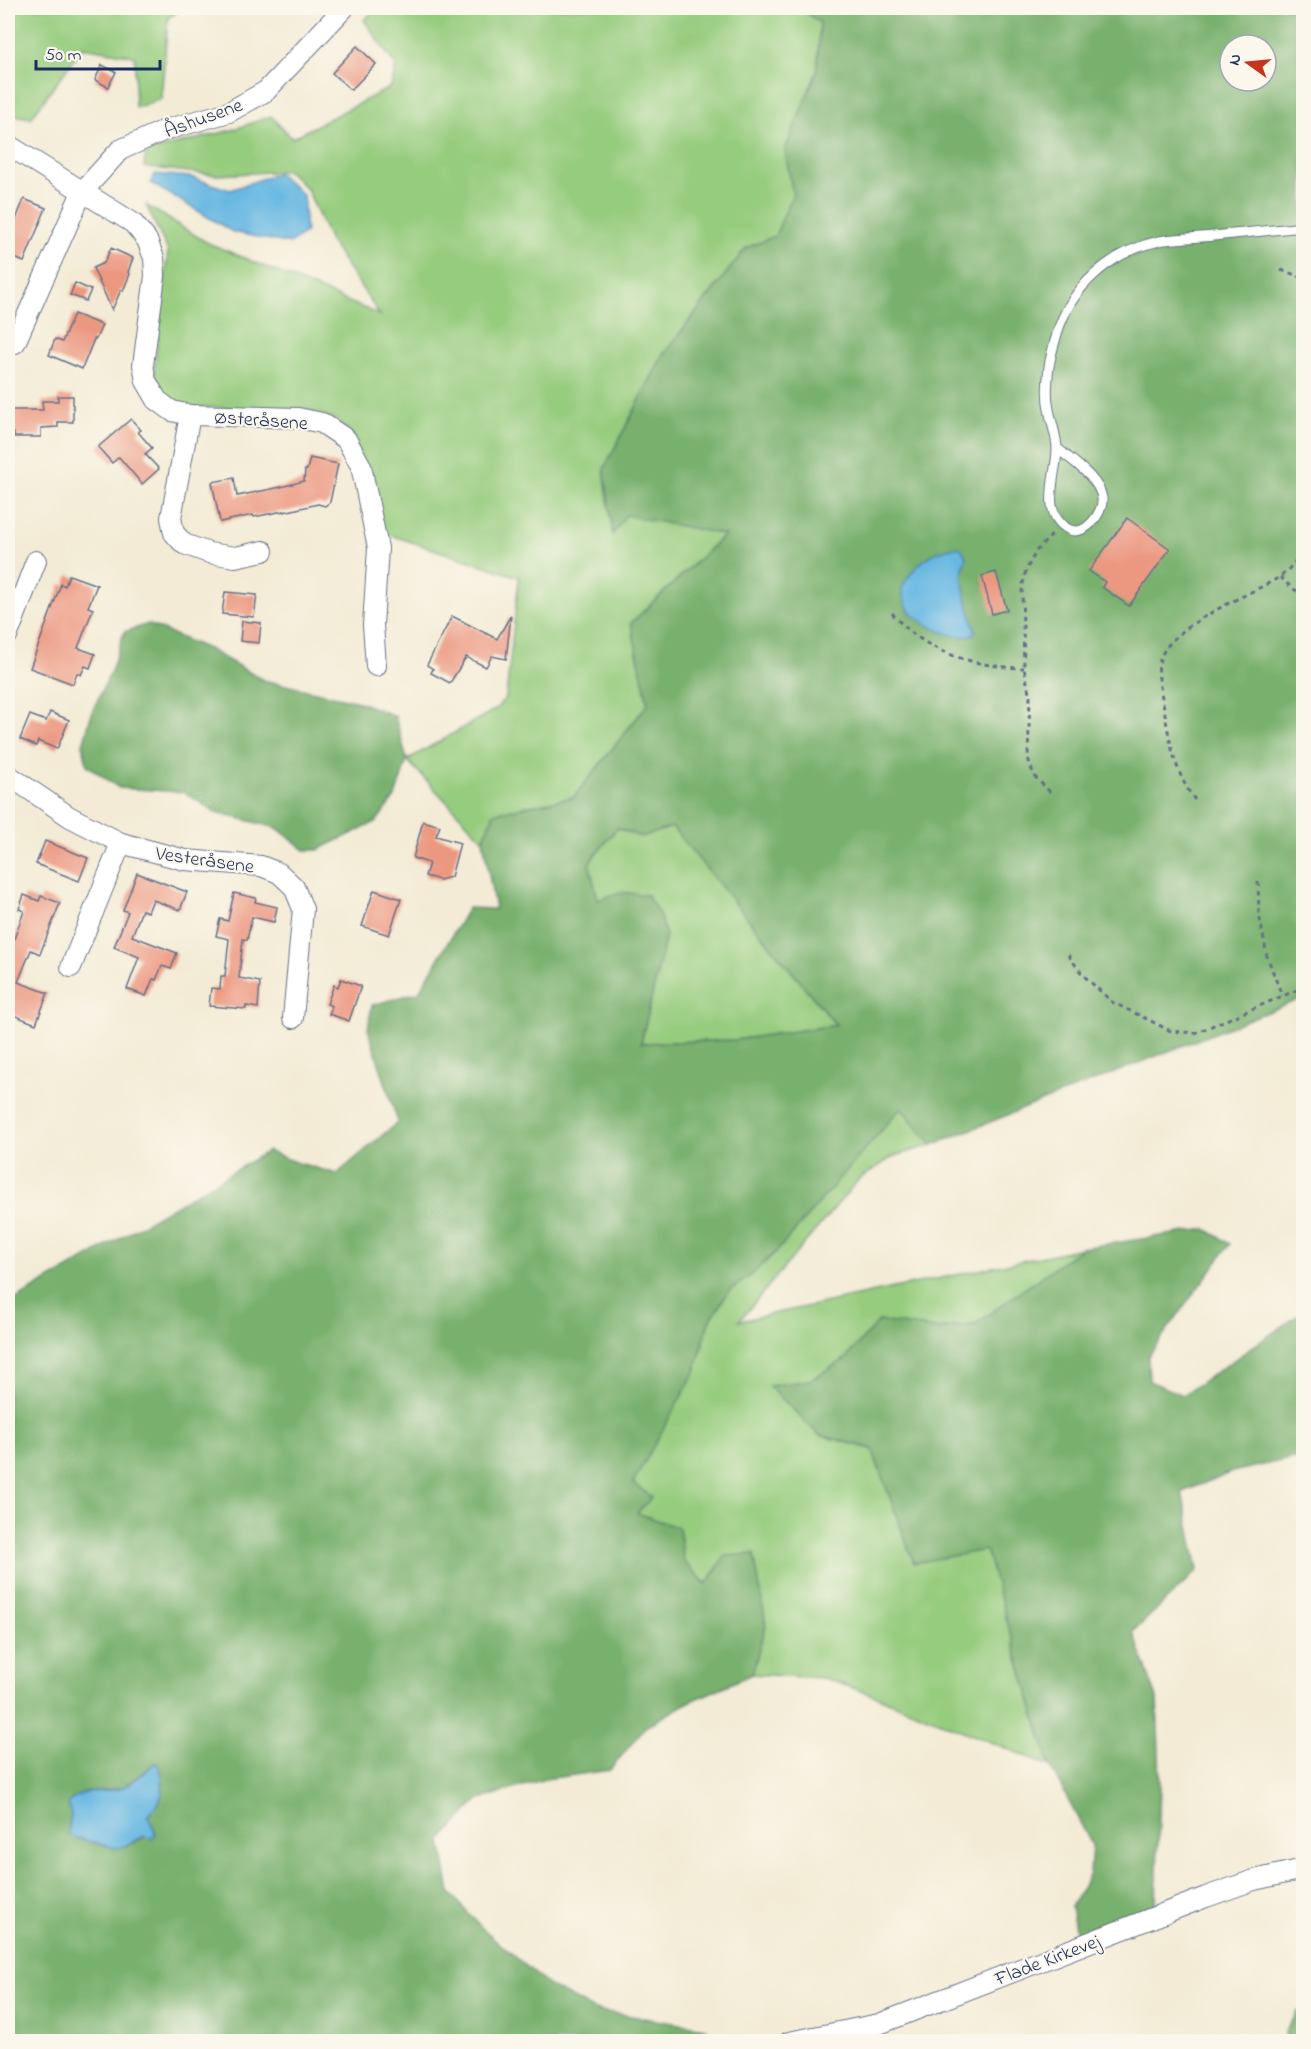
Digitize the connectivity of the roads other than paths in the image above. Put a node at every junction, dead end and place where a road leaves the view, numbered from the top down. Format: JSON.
{"nodes":[{"id":1,"x":344,"y":8,"type":"edge"},
{"id":2,"x":8,"y":145,"type":"edge"},
{"id":3,"x":82,"y":192,"type":"junction"},
{"id":4,"x":1304,"y":227,"type":"edge"},
{"id":5,"x":15,"y":343,"type":"dead end"},
{"id":6,"x":190,"y":415,"type":"junction"},
{"id":7,"x":1058,"y":448,"type":"junction"},
{"id":8,"x":263,"y":551,"type":"dead end"},
{"id":9,"x":36,"y":561,"type":"dead end"},
{"id":10,"x":8,"y":634,"type":"edge"},
{"id":11,"x":376,"y":666,"type":"dead end"},
{"id":12,"x":8,"y":775,"type":"edge"},
{"id":13,"x":121,"y":843,"type":"junction"},
{"id":14,"x":70,"y":967,"type":"dead end"},
{"id":15,"x":293,"y":1018,"type":"dead end"},
{"id":16,"x":1304,"y":1869,"type":"edge"},
{"id":17,"x":789,"y":2042,"type":"edge"}],
"edges":[{"from":1,"to":3,"type":"street","name":"Åshusene"},
{"from":2,"to":3,"type":"street","name":"Østeråsene"},
{"from":3,"to":5,"type":"street"},
{"from":3,"to":6,"type":"street","name":"Østeråsene"},
{"from":4,"to":7,"type":"lane"},
{"from":6,"to":8,"type":"street","name":"Østeråsene"},
{"from":6,"to":11,"type":"street","name":"Østeråsene"},
{"from":7,"to":7,"type":"lane"},
{"from":9,"to":10,"type":"street"},
{"from":12,"to":13,"type":"street","name":"Vesteråsene"},
{"from":13,"to":14,"type":"street"},
{"from":13,"to":15,"type":"street","name":"Vesteråsene"},
{"from":16,"to":17,"type":"street","name":"Flade Kirkevej"}]}
